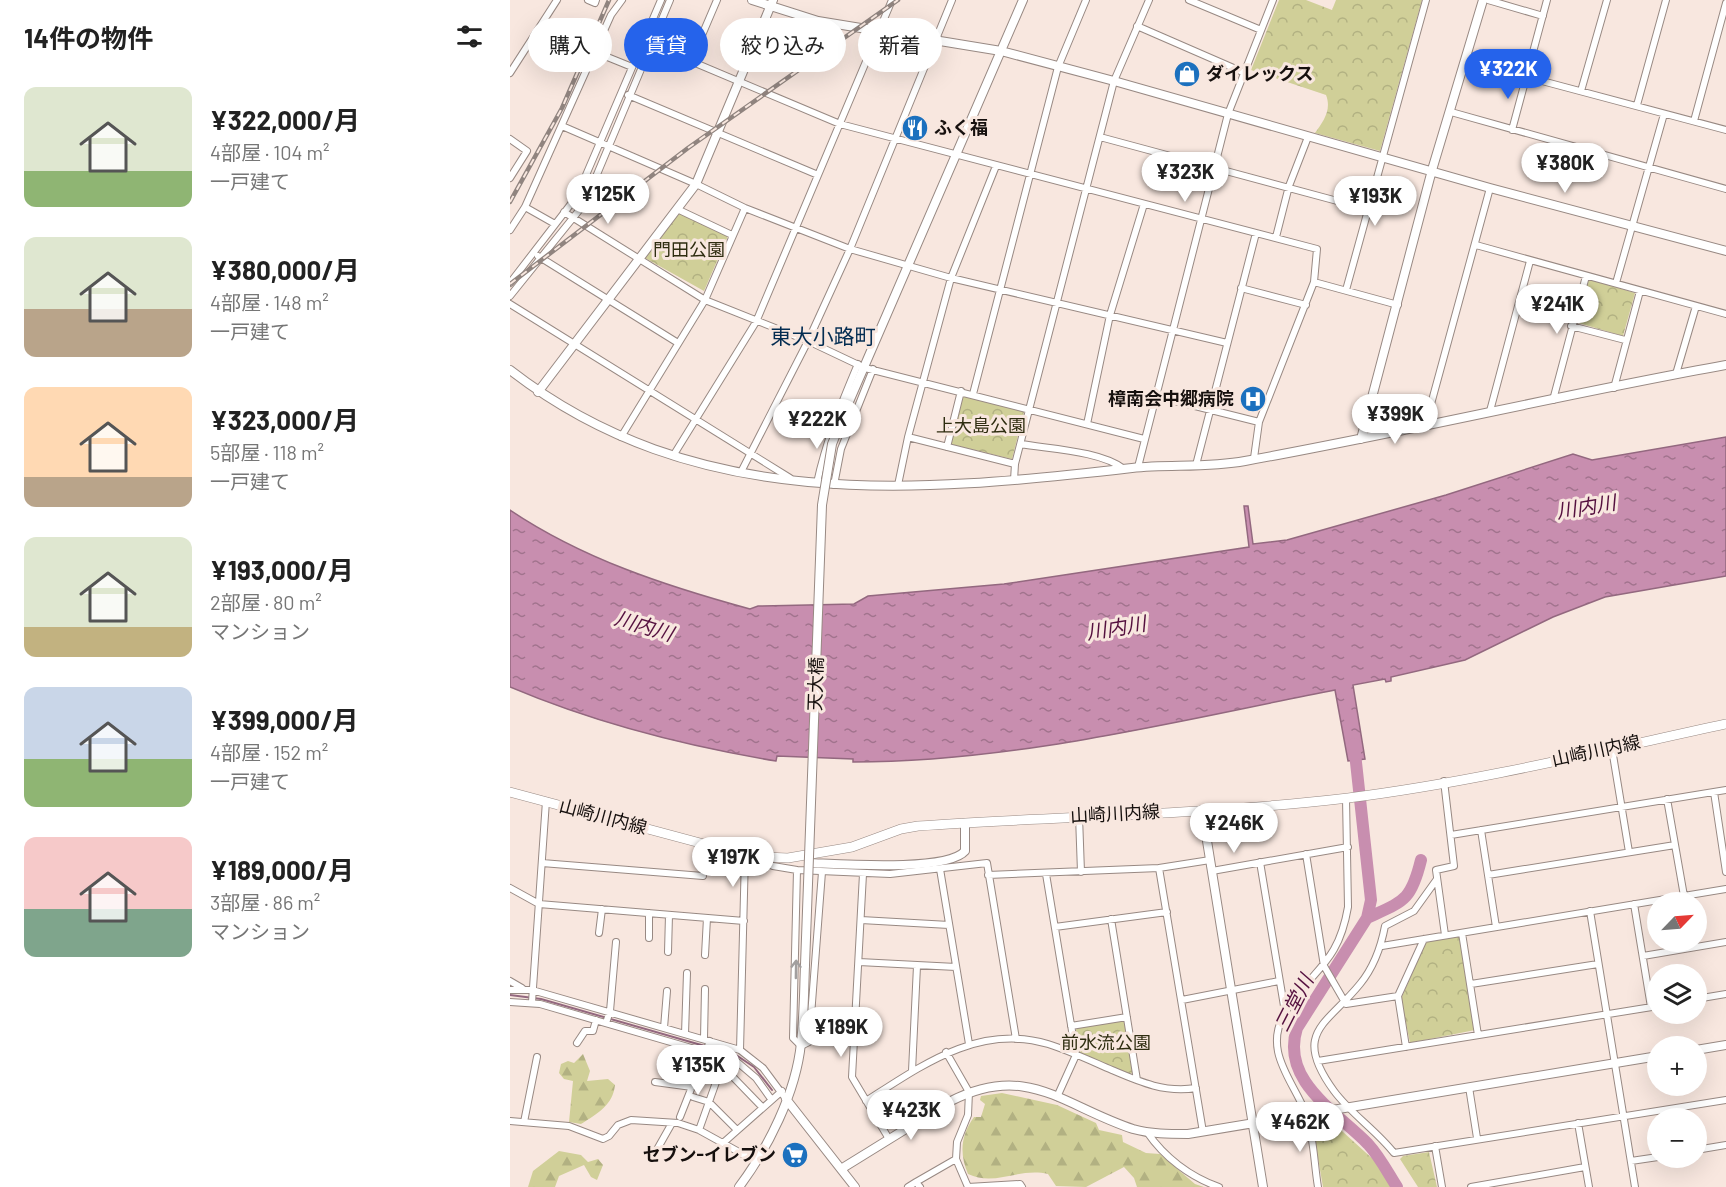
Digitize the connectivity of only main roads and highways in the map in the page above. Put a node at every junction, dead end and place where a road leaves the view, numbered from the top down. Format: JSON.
{"nodes":[{"id":1,"x":1726,"y":724,"type":"edge"},
{"id":2,"x":510,"y":792,"type":"edge"}],
"edges":[{"from":1,"to":2,"type":"main road","name":"山崎川内線"}]}
